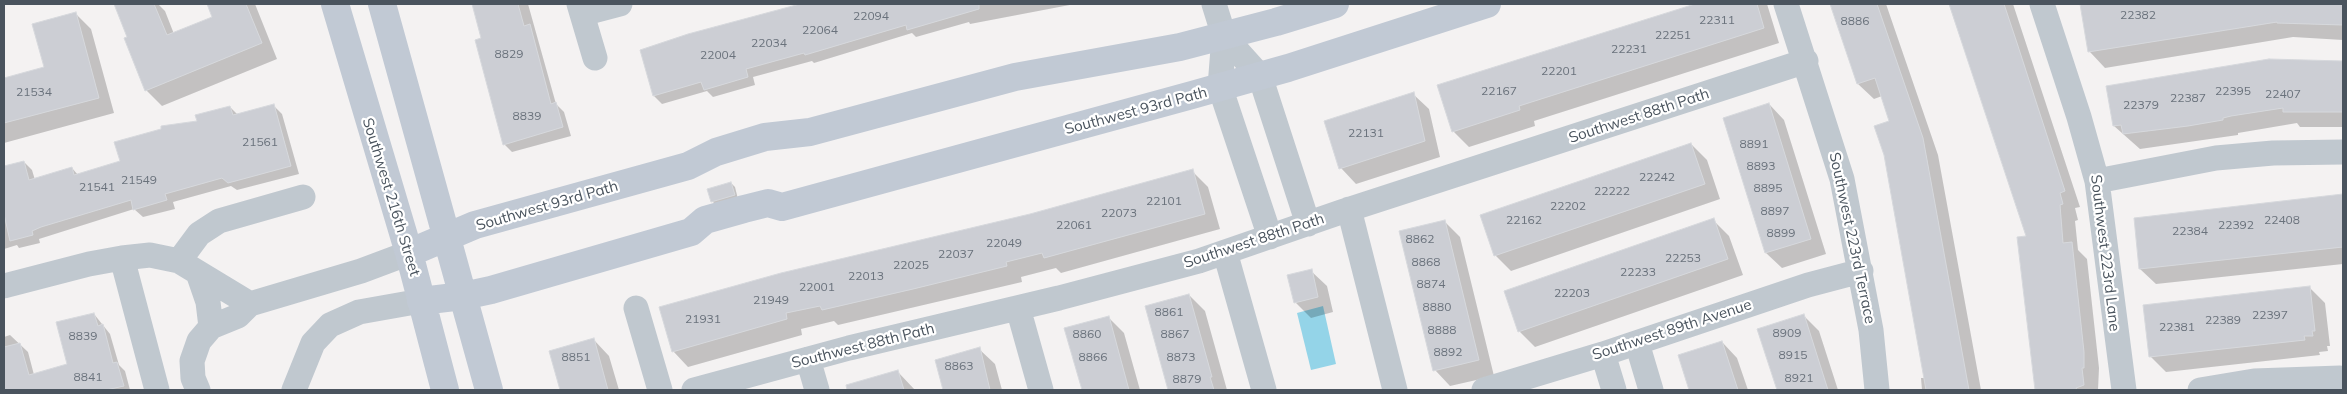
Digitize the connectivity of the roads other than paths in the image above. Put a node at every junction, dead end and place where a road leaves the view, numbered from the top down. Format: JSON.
{"nodes":[{"id":1,"x":335,"y":4,"type":"edge"},
{"id":2,"x":382,"y":4,"type":"edge"},
{"id":3,"x":620,"y":4,"type":"edge"},
{"id":4,"x":1214,"y":4,"type":"edge"},
{"id":5,"x":1335,"y":4,"type":"edge"},
{"id":6,"x":1487,"y":4,"type":"edge"},
{"id":7,"x":1786,"y":4,"type":"edge"},
{"id":8,"x":2042,"y":4,"type":"edge"},
{"id":9,"x":581,"y":9,"type":"edge"},
{"id":10,"x":1224,"y":36,"type":"junction"},
{"id":11,"x":595,"y":58,"type":"dead end"},
{"id":12,"x":1806,"y":61,"type":"junction"},
{"id":13,"x":1260,"y":76,"type":"junction"},
{"id":14,"x":1220,"y":87,"type":"junction"},
{"id":15,"x":2343,"y":152,"type":"edge"},
{"id":16,"x":2097,"y":182,"type":"junction"},
{"id":17,"x":303,"y":197,"type":"dead end"},
{"id":18,"x":1349,"y":209,"type":"junction"},
{"id":19,"x":1308,"y":224,"type":"junction"},
{"id":20,"x":446,"y":237,"type":"junction"},
{"id":21,"x":1270,"y":237,"type":"junction"},
{"id":22,"x":1226,"y":252,"type":"junction"},
{"id":23,"x":408,"y":253,"type":"junction"},
{"id":24,"x":122,"y":258,"type":"junction"},
{"id":25,"x":189,"y":267,"type":"junction"},
{"id":26,"x":1861,"y":271,"type":"junction"},
{"id":27,"x":4,"y":286,"type":"edge"},
{"id":28,"x":463,"y":296,"type":"junction"},
{"id":29,"x":421,"y":301,"type":"junction"},
{"id":30,"x":250,"y":304,"type":"junction"},
{"id":31,"x":636,"y":308,"type":"dead end"},
{"id":32,"x":1018,"y":308,"type":"junction"},
{"id":33,"x":211,"y":328,"type":"junction"},
{"id":34,"x":1636,"y":343,"type":"junction"},
{"id":35,"x":1603,"y":354,"type":"junction"},
{"id":36,"x":808,"y":359,"type":"junction"},
{"id":37,"x":2340,"y":379,"type":"edge"},
{"id":38,"x":157,"y":390,"type":"edge"},
{"id":39,"x":198,"y":390,"type":"edge"},
{"id":40,"x":294,"y":390,"type":"edge"},
{"id":41,"x":445,"y":390,"type":"edge"},
{"id":42,"x":489,"y":390,"type":"edge"},
{"id":43,"x":660,"y":390,"type":"edge"},
{"id":44,"x":694,"y":390,"type":"edge"},
{"id":45,"x":817,"y":390,"type":"edge"},
{"id":46,"x":1041,"y":390,"type":"edge"},
{"id":47,"x":1264,"y":390,"type":"edge"},
{"id":48,"x":1395,"y":390,"type":"edge"},
{"id":49,"x":1484,"y":390,"type":"edge"},
{"id":50,"x":1614,"y":390,"type":"edge"},
{"id":51,"x":1651,"y":390,"type":"edge"},
{"id":52,"x":1877,"y":390,"type":"edge"},
{"id":53,"x":2124,"y":390,"type":"edge"},
{"id":54,"x":2200,"y":390,"type":"edge"}],
"edges":[{"from":1,"to":23,"type":"street","name":"Southwest 216th Street"},
{"from":2,"to":20,"type":"street"},
{"from":3,"to":9,"type":"street"},
{"from":4,"to":10,"type":"street"},
{"from":5,"to":10,"type":"street","name":"Southwest 93rd Path"},
{"from":6,"to":13,"type":"street","name":"Southwest 93rd Path"},
{"from":7,"to":12,"type":"street","name":"Southwest 223rd Terrace"},
{"from":8,"to":16,"type":"street","name":"Southwest 223rd Lane"},
{"from":9,"to":11,"type":"street"},
{"from":10,"to":13,"type":"street"},
{"from":10,"to":14,"type":"street"},
{"from":10,"to":20,"type":"street","name":"Southwest 93rd Path"},
{"from":12,"to":18,"type":"street","name":"Southwest 88th Path"},
{"from":12,"to":26,"type":"street","name":"Southwest 223rd Terrace"},
{"from":13,"to":14,"type":"street","name":"Southwest 93rd Path"},
{"from":13,"to":19,"type":"street"},
{"from":14,"to":21,"type":"street"},
{"from":14,"to":28,"type":"street","name":"Southwest 93rd Path"},
{"from":15,"to":16,"type":"street"},
{"from":16,"to":53,"type":"street","name":"Southwest 223rd Lane"},
{"from":17,"to":25,"type":"street"},
{"from":18,"to":19,"type":"street","name":"Southwest 88th Path"},
{"from":18,"to":48,"type":"street"},
{"from":19,"to":21,"type":"street","name":"Southwest 88th Path"},
{"from":20,"to":23,"type":"street","name":"Southwest 93rd Path"},
{"from":20,"to":28,"type":"street"},
{"from":21,"to":22,"type":"street","name":"Southwest 88th Path"},
{"from":22,"to":32,"type":"street","name":"Southwest 88th Path"},
{"from":22,"to":47,"type":"street"},
{"from":23,"to":29,"type":"street","name":"Southwest 216th Street"},
{"from":23,"to":30,"type":"street"},
{"from":24,"to":25,"type":"street"},
{"from":24,"to":27,"type":"street"},
{"from":24,"to":38,"type":"street"},
{"from":25,"to":30,"type":"street"},
{"from":25,"to":33,"type":"street"},
{"from":26,"to":34,"type":"street","name":"Southwest 89th Avenue"},
{"from":26,"to":52,"type":"street","name":"Southwest 223rd Terrace"},
{"from":28,"to":29,"type":"street","name":"Southwest 93rd Path"},
{"from":28,"to":42,"type":"street"},
{"from":29,"to":40,"type":"street"},
{"from":29,"to":41,"type":"street","name":"Southwest 216th Street"},
{"from":30,"to":33,"type":"street"},
{"from":31,"to":43,"type":"street"},
{"from":32,"to":36,"type":"street","name":"Southwest 88th Path"},
{"from":32,"to":46,"type":"street"},
{"from":33,"to":39,"type":"street"},
{"from":34,"to":35,"type":"street","name":"Southwest 89th Avenue"},
{"from":34,"to":51,"type":"street"},
{"from":35,"to":49,"type":"street","name":"Southwest 89th Avenue"},
{"from":35,"to":50,"type":"street"},
{"from":36,"to":44,"type":"street","name":"Southwest 88th Path"},
{"from":36,"to":45,"type":"street"},
{"from":37,"to":54,"type":"street"}]}
